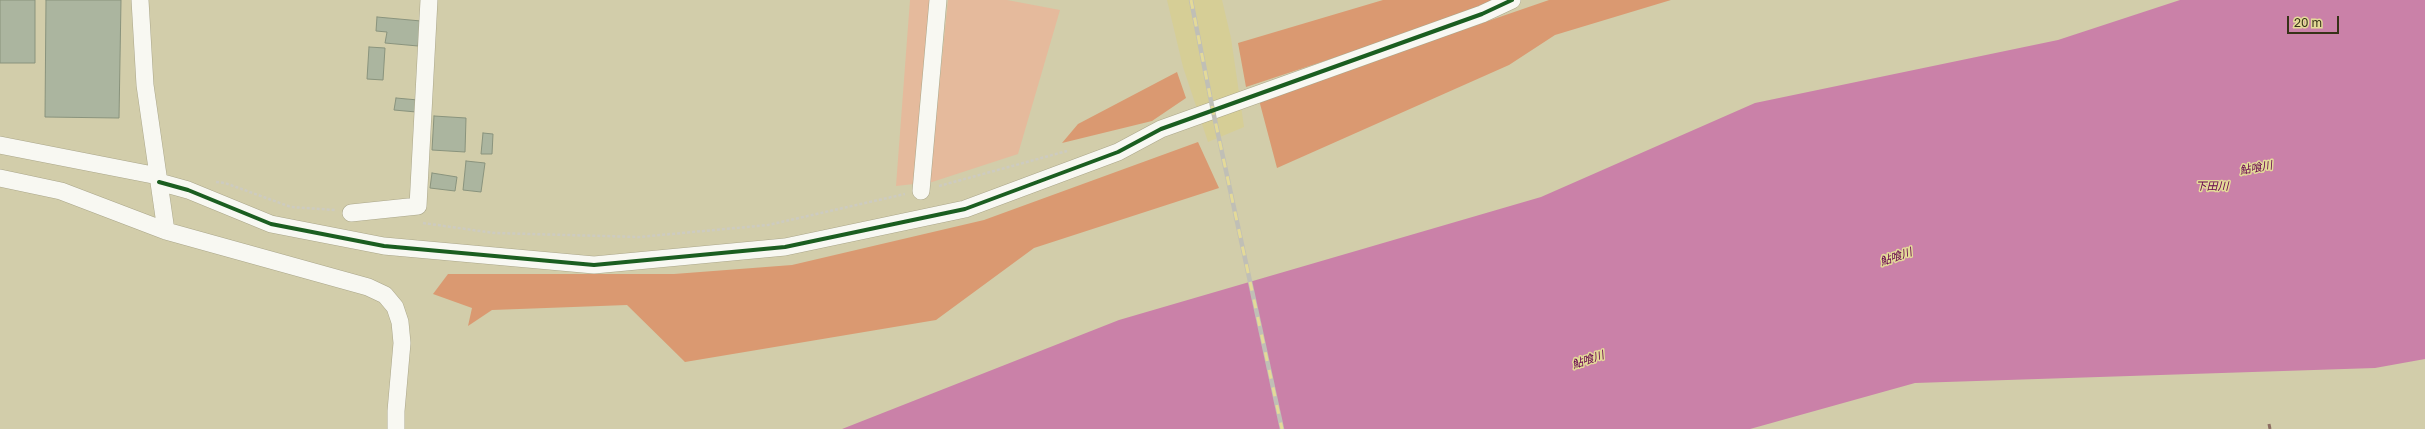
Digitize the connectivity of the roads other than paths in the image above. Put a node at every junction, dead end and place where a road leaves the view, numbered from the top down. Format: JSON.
{"nodes":[{"id":1,"x":140,"y":0,"type":"edge"},
{"id":2,"x":428,"y":0,"type":"edge"},
{"id":3,"x":938,"y":0,"type":"edge"},
{"id":4,"x":1512,"y":0,"type":"edge"},
{"id":5,"x":0,"y":145,"type":"edge"},
{"id":6,"x":47,"y":153,"type":"junction"},
{"id":7,"x":0,"y":156,"type":"edge"},
{"id":8,"x":0,"y":178,"type":"edge"},
{"id":9,"x":158,"y":179,"type":"junction"},
{"id":10,"x":921,"y":191,"type":"road end"},
{"id":11,"x":351,"y":212,"type":"road end"},
{"id":12,"x":166,"y":231,"type":"junction"},
{"id":13,"x":396,"y":429,"type":"edge"}],
"edges":[{"from":1,"to":9,"type":"street"},
{"from":2,"to":11,"type":"street"},
{"from":3,"to":10,"type":"street"},
{"from":4,"to":9,"type":"street"},
{"from":5,"to":6,"type":"street"},
{"from":6,"to":7,"type":"street"},
{"from":6,"to":9,"type":"street"},
{"from":8,"to":12,"type":"street"},
{"from":9,"to":12,"type":"street"},
{"from":12,"to":13,"type":"street"}]}
